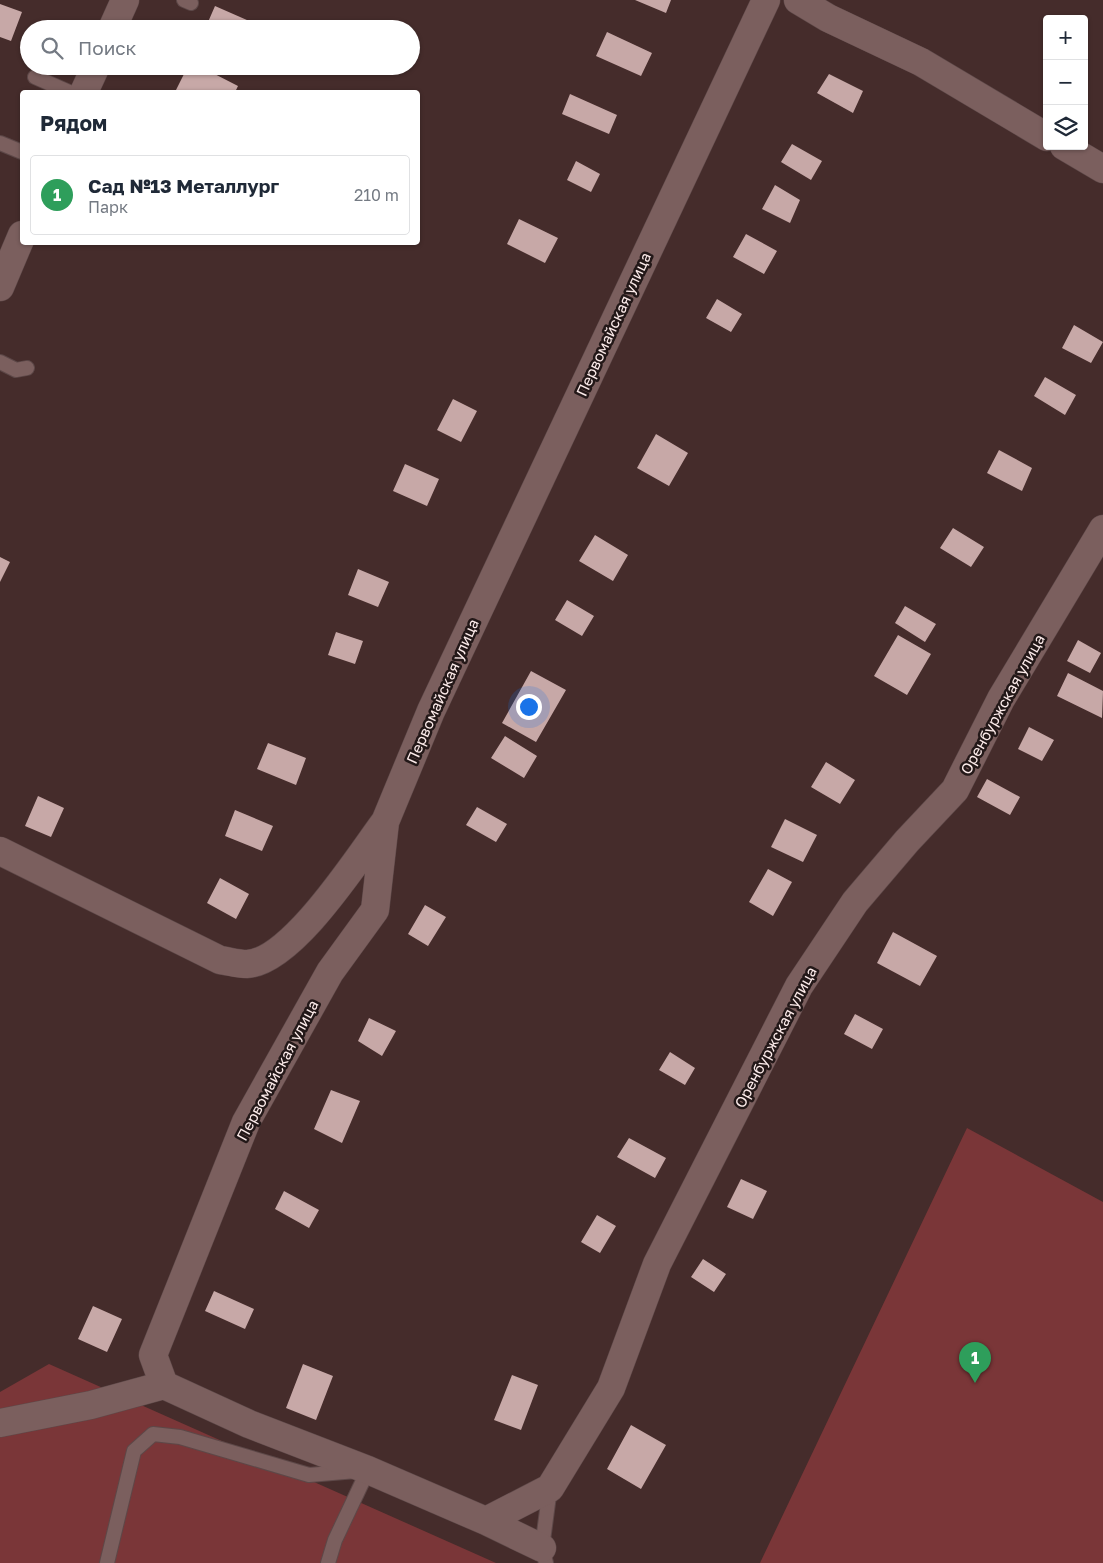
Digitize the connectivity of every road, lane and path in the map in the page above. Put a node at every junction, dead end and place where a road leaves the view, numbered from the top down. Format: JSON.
{"nodes":[{"id":1,"x":124,"y":0,"type":"edge"},
{"id":2,"x":766,"y":0,"type":"edge"},
{"id":3,"x":798,"y":0,"type":"edge"},
{"id":4,"x":116,"y":20,"type":"edge"},
{"id":5,"x":92,"y":75,"type":"edge"},
{"id":6,"x":35,"y":77,"type":"dead end"},
{"id":7,"x":64,"y":90,"type":"edge"},
{"id":8,"x":85,"y":90,"type":"edge"},
{"id":9,"x":1043,"y":135,"type":"edge"},
{"id":10,"x":0,"y":143,"type":"edge"},
{"id":11,"x":1071,"y":150,"type":"edge"},
{"id":12,"x":20,"y":151,"type":"edge"},
{"id":13,"x":1103,"y":168,"type":"edge"},
{"id":14,"x":12,"y":245,"type":"edge"},
{"id":15,"x":0,"y":287,"type":"edge"},
{"id":16,"x":0,"y":362,"type":"edge"},
{"id":17,"x":27,"y":368,"type":"dead end"},
{"id":18,"x":1103,"y":529,"type":"edge"},
{"id":19,"x":385,"y":822,"type":"junction"},
{"id":20,"x":0,"y":852,"type":"edge"},
{"id":21,"x":164,"y":1385,"type":"junction"},
{"id":22,"x":0,"y":1423,"type":"edge"},
{"id":23,"x":368,"y":1470,"type":"junction"},
{"id":24,"x":550,"y":1488,"type":"junction"},
{"id":25,"x":486,"y":1521,"type":"junction"},
{"id":26,"x":544,"y":1556,"type":"edge"},
{"id":27,"x":107,"y":1563,"type":"edge"},
{"id":28,"x":328,"y":1563,"type":"edge"}],
"edges":[{"from":1,"to":4,"type":"street"},
{"from":2,"to":19,"type":"street","name":"Первомайская улица"},
{"from":3,"to":9,"type":"street"},
{"from":5,"to":8,"type":"street"},
{"from":6,"to":7,"type":"lane"},
{"from":10,"to":12,"type":"lane"},
{"from":11,"to":13,"type":"street"},
{"from":14,"to":15,"type":"street"},
{"from":16,"to":17,"type":"lane"},
{"from":18,"to":24,"type":"street","name":"Оренбуржская улица"},
{"from":19,"to":20,"type":"street"},
{"from":19,"to":21,"type":"street","name":"Первомайская улица"},
{"from":21,"to":22,"type":"street"},
{"from":21,"to":23,"type":"street"},
{"from":23,"to":25,"type":"street"},
{"from":23,"to":27,"type":"lane"},
{"from":23,"to":28,"type":"lane"},
{"from":24,"to":25,"type":"street"},
{"from":24,"to":26,"type":"lane"},
{"from":25,"to":26,"type":"street"}]}
